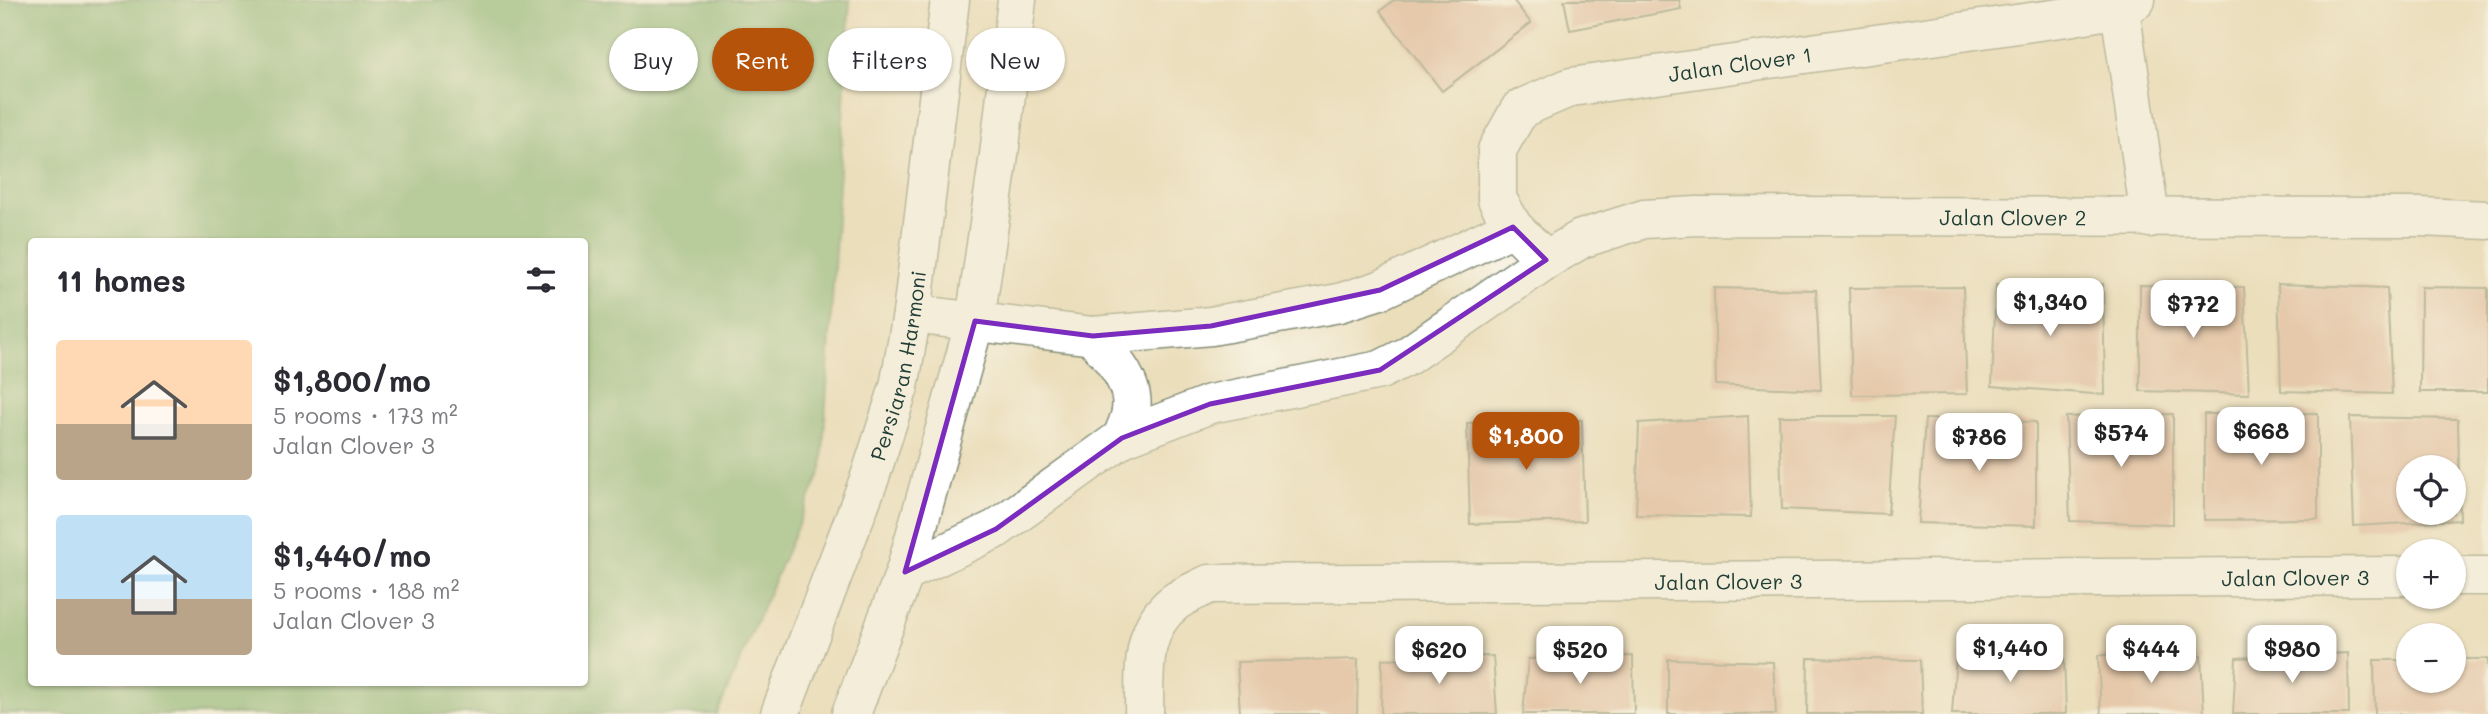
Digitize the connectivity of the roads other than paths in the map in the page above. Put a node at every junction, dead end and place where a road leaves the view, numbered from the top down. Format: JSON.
{"nodes":[{"id":1,"x":950,"y":0,"type":"edge"},
{"id":2,"x":1017,"y":0,"type":"edge"},
{"id":3,"x":2128,"y":4,"type":"edge"},
{"id":4,"x":2150,"y":218,"type":"junction"},
{"id":5,"x":2488,"y":220,"type":"edge"},
{"id":6,"x":1513,"y":227,"type":"junction"},
{"id":7,"x":1546,"y":260,"type":"junction"},
{"id":8,"x":912,"y":314,"type":"junction"},
{"id":9,"x":975,"y":321,"type":"junction"},
{"id":10,"x":1093,"y":336,"type":"junction"},
{"id":11,"x":1122,"y":438,"type":"junction"},
{"id":12,"x":905,"y":572,"type":"junction"},
{"id":13,"x":2396,"y":576,"type":"edge"},
{"id":14,"x":2466,"y":576,"type":"edge"},
{"id":15,"x":2488,"y":576,"type":"edge"},
{"id":16,"x":780,"y":714,"type":"edge"},
{"id":17,"x":851,"y":714,"type":"edge"},
{"id":18,"x":1144,"y":714,"type":"edge"}],
"edges":[{"from":1,"to":8,"type":"street","name":"Persiaran Harmoni"},
{"from":2,"to":9,"type":"street"},
{"from":3,"to":4,"type":"street"},
{"from":3,"to":6,"type":"street","name":"Jalan Clover 1"},
{"from":4,"to":5,"type":"street","name":"Jalan Clover 2"},
{"from":4,"to":7,"type":"street","name":"Jalan Clover 2"},
{"from":6,"to":7,"type":"street","name":"Jalan Clover 1"},
{"from":6,"to":10,"type":"street"},
{"from":7,"to":11,"type":"street","name":"Jalan Clover 2"},
{"from":8,"to":9,"type":"street"},
{"from":8,"to":16,"type":"street","name":"Persiaran Harmoni"},
{"from":9,"to":10,"type":"street"},
{"from":9,"to":12,"type":"street"},
{"from":10,"to":11,"type":"street"},
{"from":11,"to":12,"type":"street","name":"Jalan Clover 2"},
{"from":12,"to":17,"type":"street"},
{"from":13,"to":18,"type":"street","name":"Jalan Clover 3"},
{"from":14,"to":15,"type":"street"}]}
